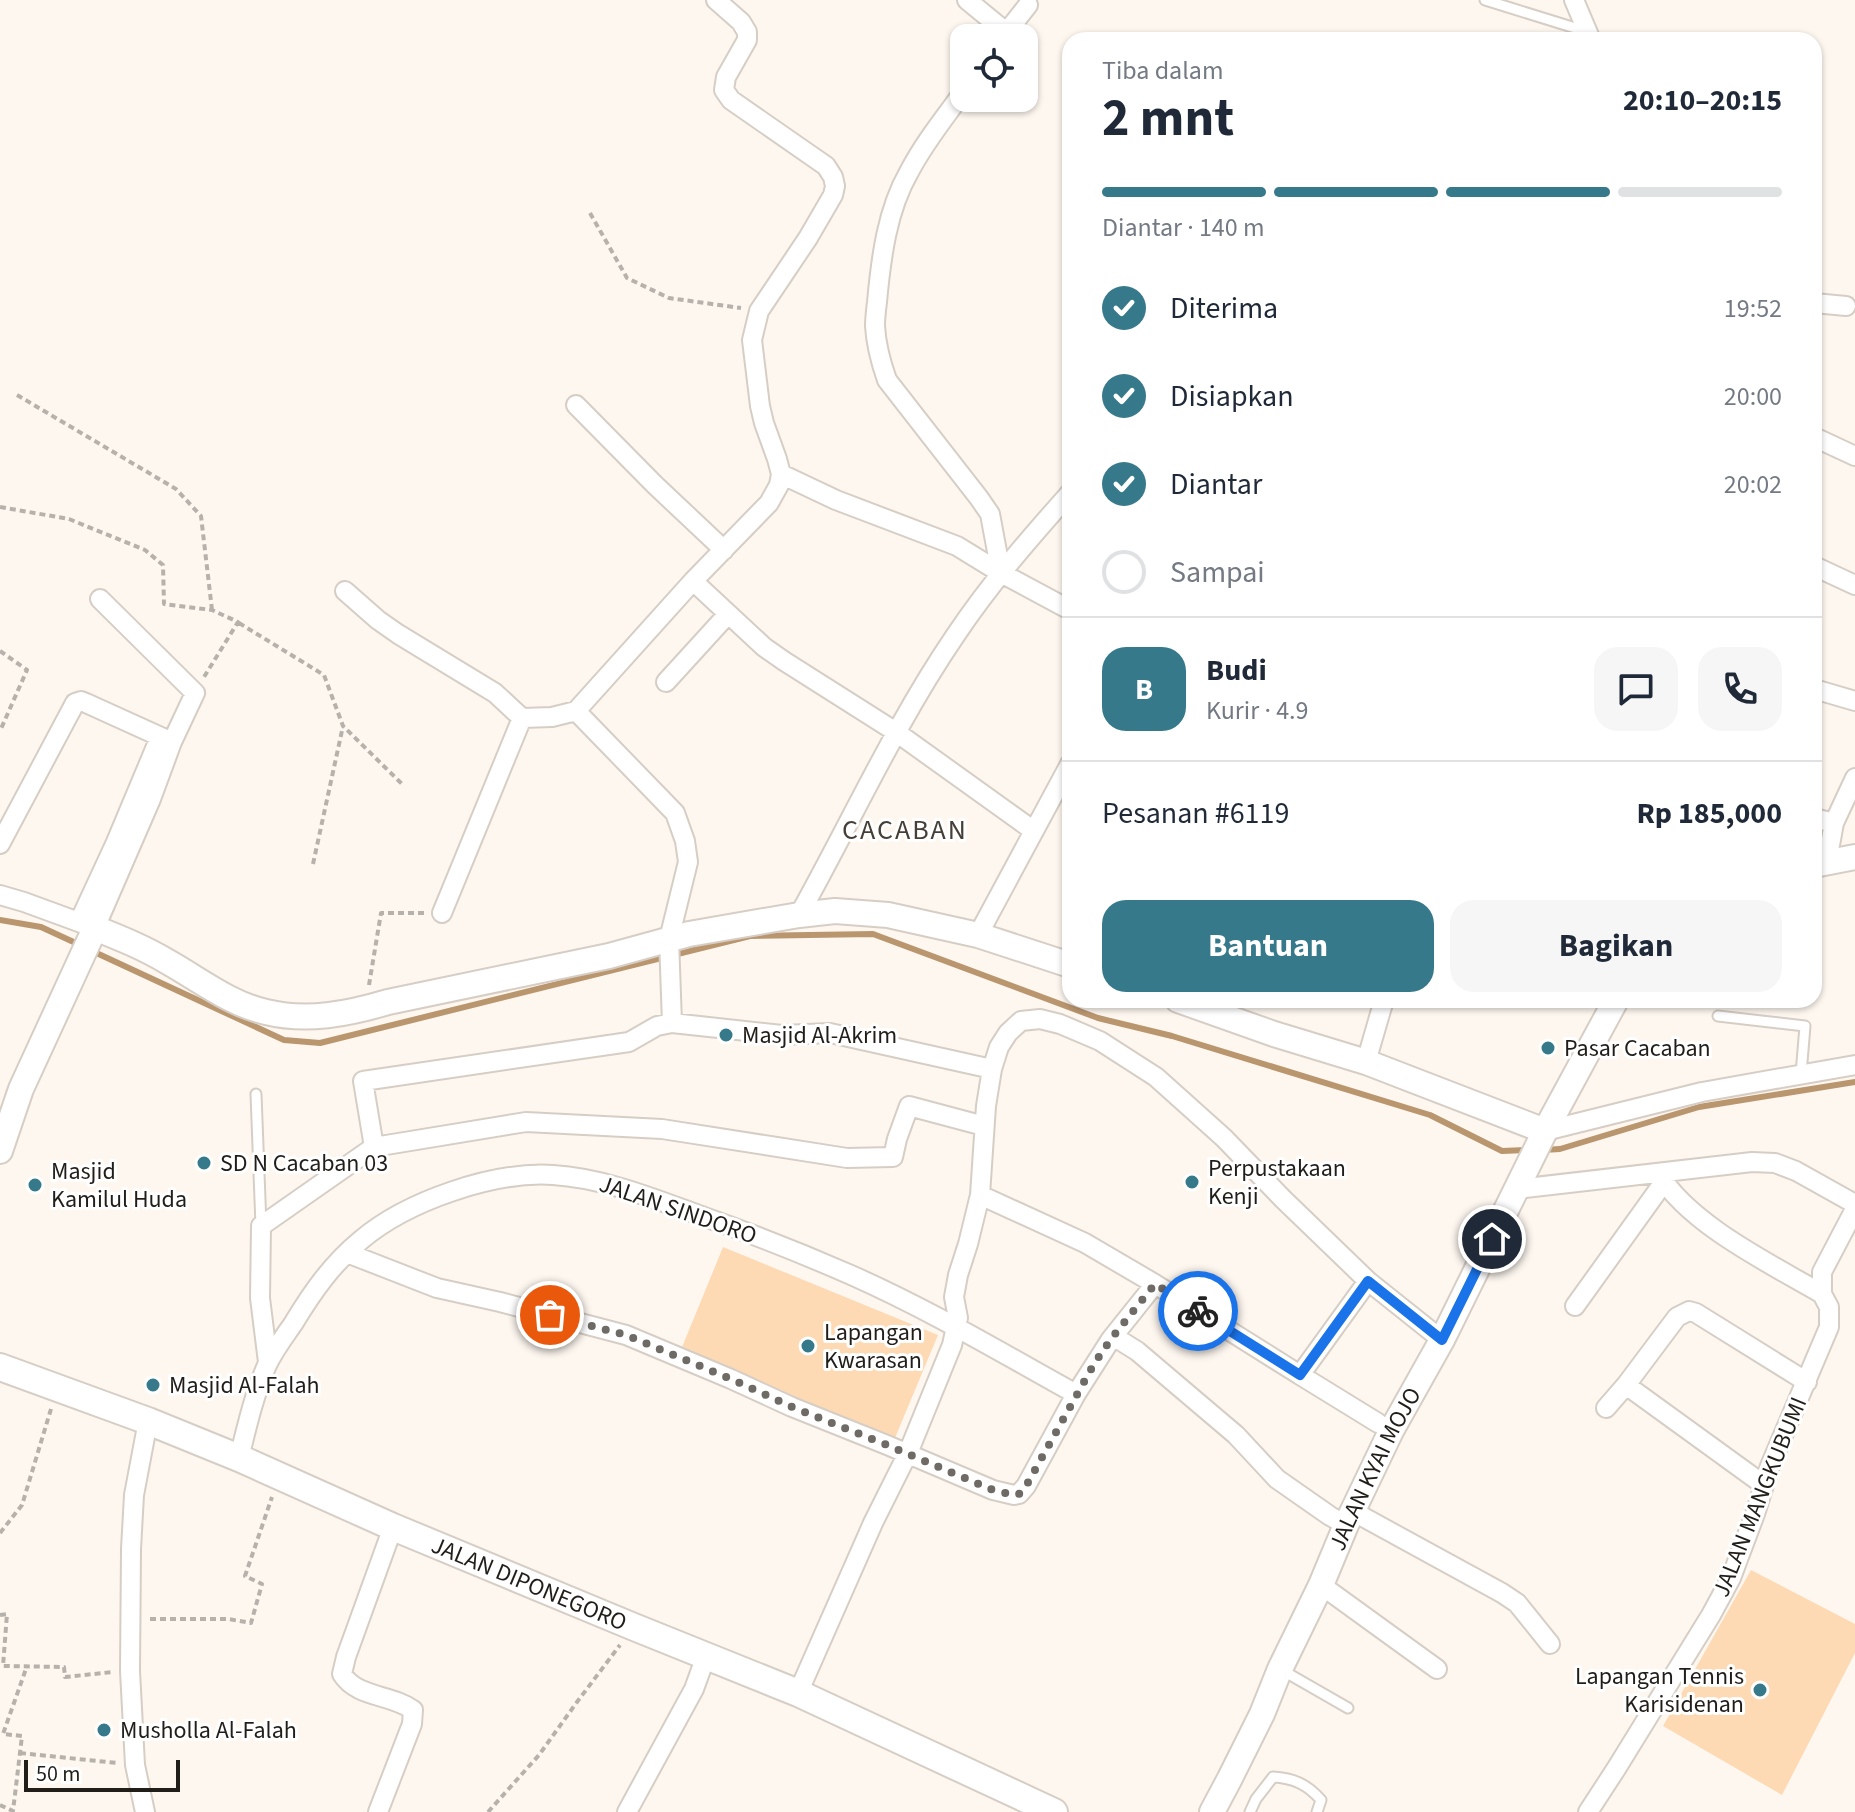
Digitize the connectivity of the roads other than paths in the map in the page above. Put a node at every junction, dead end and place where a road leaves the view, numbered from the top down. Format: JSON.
{"nodes":[{"id":1,"x":716,"y":0,"type":"edge"},
{"id":2,"x":967,"y":0,"type":"edge"},
{"id":3,"x":1485,"y":0,"type":"edge"},
{"id":4,"x":1574,"y":0,"type":"edge"},
{"id":5,"x":1028,"y":5,"type":"dead end"},
{"id":6,"x":992,"y":24,"type":"edge"},
{"id":7,"x":1013,"y":24,"type":"edge"},
{"id":8,"x":1578,"y":32,"type":"edge"},
{"id":9,"x":1588,"y":32,"type":"edge"},
{"id":10,"x":950,"y":110,"type":"edge"},
{"id":11,"x":1822,"y":304,"type":"edge"},
{"id":12,"x":1846,"y":306,"type":"dead end"},
{"id":13,"x":576,"y":405,"type":"dead end"},
{"id":14,"x":1822,"y":441,"type":"edge"},
{"id":15,"x":1855,"y":456,"type":"edge"},
{"id":16,"x":781,"y":474,"type":"junction"},
{"id":17,"x":1062,"y":502,"type":"edge"},
{"id":18,"x":724,"y":550,"type":"junction"},
{"id":19,"x":1822,"y":570,"type":"edge"},
{"id":20,"x":1001,"y":573,"type":"junction"},
{"id":21,"x":693,"y":581,"type":"junction"},
{"id":22,"x":1855,"y":585,"type":"edge"},
{"id":23,"x":345,"y":591,"type":"dead end"},
{"id":24,"x":100,"y":599,"type":"dead end"},
{"id":25,"x":1062,"y":606,"type":"edge"},
{"id":26,"x":728,"y":614,"type":"junction"},
{"id":27,"x":666,"y":682,"type":"dead end"},
{"id":28,"x":1822,"y":691,"type":"edge"},
{"id":29,"x":1855,"y":701,"type":"edge"},
{"id":30,"x":576,"y":711,"type":"junction"},
{"id":31,"x":522,"y":718,"type":"junction"},
{"id":32,"x":896,"y":732,"type":"junction"},
{"id":33,"x":166,"y":739,"type":"junction"},
{"id":34,"x":1855,"y":778,"type":"edge"},
{"id":35,"x":1062,"y":779,"type":"edge"},
{"id":36,"x":1822,"y":820,"type":"edge"},
{"id":37,"x":1834,"y":823,"type":"junction"},
{"id":38,"x":1034,"y":831,"type":"junction"},
{"id":39,"x":0,"y":844,"type":"edge"},
{"id":40,"x":1855,"y":857,"type":"edge"},
{"id":41,"x":1822,"y":860,"type":"edge"},
{"id":42,"x":1822,"y":863,"type":"edge"},
{"id":43,"x":0,"y":895,"type":"edge"},
{"id":44,"x":442,"y":913,"type":"road end"},
{"id":45,"x":799,"y":915,"type":"junction"},
{"id":46,"x":88,"y":929,"type":"junction"},
{"id":47,"x":978,"y":935,"type":"junction"},
{"id":48,"x":669,"y":950,"type":"junction"},
{"id":49,"x":1062,"y":962,"type":"edge"},
{"id":50,"x":1201,"y":1008,"type":"edge"},
{"id":51,"x":1382,"y":1008,"type":"edge"},
{"id":52,"x":1612,"y":1008,"type":"edge"},
{"id":53,"x":1718,"y":1016,"type":"dead end"},
{"id":54,"x":672,"y":1023,"type":"junction"},
{"id":55,"x":1366,"y":1062,"type":"junction"},
{"id":56,"x":1855,"y":1065,"type":"edge"},
{"id":57,"x":992,"y":1069,"type":"junction"},
{"id":58,"x":1801,"y":1074,"type":"junction"},
{"id":59,"x":256,"y":1094,"type":"dead end"},
{"id":60,"x":984,"y":1126,"type":"junction"},
{"id":61,"x":1543,"y":1135,"type":"junction"},
{"id":62,"x":374,"y":1147,"type":"junction"},
{"id":63,"x":0,"y":1151,"type":"edge"},
{"id":64,"x":1661,"y":1178,"type":"junction"},
{"id":65,"x":1521,"y":1182,"type":"junction"},
{"id":66,"x":980,"y":1195,"type":"junction"},
{"id":67,"x":1855,"y":1207,"type":"edge"},
{"id":68,"x":261,"y":1226,"type":"junction"},
{"id":69,"x":347,"y":1253,"type":"junction"},
{"id":70,"x":1368,"y":1281,"type":"junction"},
{"id":71,"x":1155,"y":1284,"type":"junction"},
{"id":72,"x":1822,"y":1294,"type":"junction"},
{"id":73,"x":1575,"y":1306,"type":"dead end"},
{"id":74,"x":957,"y":1328,"type":"junction"},
{"id":75,"x":1111,"y":1339,"type":"junction"},
{"id":76,"x":1442,"y":1340,"type":"junction"},
{"id":77,"x":268,"y":1362,"type":"junction"},
{"id":78,"x":0,"y":1367,"type":"edge"},
{"id":79,"x":1300,"y":1375,"type":"junction"},
{"id":80,"x":1807,"y":1382,"type":"junction"},
{"id":81,"x":1626,"y":1385,"type":"junction"},
{"id":82,"x":1076,"y":1394,"type":"junction"},
{"id":83,"x":1606,"y":1408,"type":"dead end"},
{"id":84,"x":148,"y":1421,"type":"junction"},
{"id":85,"x":1378,"y":1423,"type":"dead end"},
{"id":86,"x":908,"y":1453,"type":"junction"},
{"id":87,"x":239,"y":1458,"type":"junction"},
{"id":88,"x":1764,"y":1485,"type":"junction"},
{"id":89,"x":1350,"y":1519,"type":"junction"},
{"id":90,"x":393,"y":1527,"type":"junction"},
{"id":91,"x":1321,"y":1585,"type":"junction"},
{"id":92,"x":1550,"y":1644,"type":"dead end"},
{"id":93,"x":706,"y":1656,"type":"junction"},
{"id":94,"x":1280,"y":1669,"type":"junction"},
{"id":95,"x":1437,"y":1669,"type":"dead end"},
{"id":96,"x":798,"y":1693,"type":"junction"},
{"id":97,"x":1348,"y":1708,"type":"dead end"},
{"id":98,"x":145,"y":1812,"type":"edge"},
{"id":99,"x":378,"y":1812,"type":"edge"},
{"id":100,"x":627,"y":1812,"type":"edge"},
{"id":101,"x":1054,"y":1812,"type":"edge"},
{"id":102,"x":1212,"y":1812,"type":"edge"},
{"id":103,"x":1250,"y":1812,"type":"edge"},
{"id":104,"x":1317,"y":1812,"type":"edge"},
{"id":105,"x":1588,"y":1812,"type":"edge"}],
"edges":[{"from":1,"to":16,"type":"street"},
{"from":2,"to":6,"type":"street"},
{"from":3,"to":8,"type":"lane"},
{"from":4,"to":9,"type":"street"},
{"from":5,"to":7,"type":"street"},
{"from":10,"to":20,"type":"street"},
{"from":11,"to":12,"type":"street"},
{"from":13,"to":18,"type":"street"},
{"from":14,"to":15,"type":"street"},
{"from":16,"to":18,"type":"street"},
{"from":16,"to":20,"type":"street"},
{"from":17,"to":20,"type":"street"},
{"from":18,"to":21,"type":"street"},
{"from":19,"to":22,"type":"street"},
{"from":20,"to":25,"type":"street"},
{"from":20,"to":32,"type":"street"},
{"from":21,"to":26,"type":"street"},
{"from":21,"to":30,"type":"street"},
{"from":23,"to":31,"type":"street"},
{"from":24,"to":33,"type":"street"},
{"from":26,"to":27,"type":"street"},
{"from":26,"to":32,"type":"street"},
{"from":28,"to":29,"type":"street"},
{"from":30,"to":31,"type":"street"},
{"from":30,"to":48,"type":"street"},
{"from":31,"to":44,"type":"street"},
{"from":32,"to":38,"type":"street"},
{"from":32,"to":45,"type":"street"},
{"from":33,"to":39,"type":"street"},
{"from":33,"to":46,"type":"street"},
{"from":34,"to":37,"type":"street"},
{"from":35,"to":38,"type":"street"},
{"from":36,"to":37,"type":"street"},
{"from":37,"to":41,"type":"street"},
{"from":38,"to":47,"type":"street"},
{"from":40,"to":42,"type":"street"},
{"from":43,"to":46,"type":"street"},
{"from":45,"to":47,"type":"street"},
{"from":45,"to":48,"type":"street"},
{"from":46,"to":48,"type":"street"},
{"from":46,"to":63,"type":"street"},
{"from":47,"to":49,"type":"street"},
{"from":48,"to":54,"type":"street"},
{"from":50,"to":55,"type":"street"},
{"from":51,"to":55,"type":"street"},
{"from":52,"to":61,"type":"street","name":"JALAN KYAI MOJO"},
{"from":53,"to":58,"type":"lane"},
{"from":54,"to":57,"type":"street"},
{"from":54,"to":62,"type":"street"},
{"from":55,"to":61,"type":"street"},
{"from":56,"to":58,"type":"street"},
{"from":57,"to":60,"type":"street"},
{"from":57,"to":70,"type":"street"},
{"from":58,"to":61,"type":"street"},
{"from":59,"to":68,"type":"lane"},
{"from":60,"to":62,"type":"street"},
{"from":60,"to":66,"type":"street"},
{"from":61,"to":65,"type":"street","name":"JALAN KYAI MOJO"},
{"from":62,"to":68,"type":"street"},
{"from":64,"to":65,"type":"street"},
{"from":64,"to":67,"type":"street"},
{"from":64,"to":72,"type":"street"},
{"from":64,"to":73,"type":"street"},
{"from":65,"to":76,"type":"street","name":"JALAN KYAI MOJO"},
{"from":66,"to":71,"type":"street"},
{"from":66,"to":74,"type":"street"},
{"from":67,"to":72,"type":"street","name":"JALAN MANGKUBUMI"},
{"from":68,"to":77,"type":"street"},
{"from":69,"to":74,"type":"street","name":"JALAN SINDORO"},
{"from":69,"to":77,"type":"street","name":"JALAN SINDORO"},
{"from":69,"to":86,"type":"street"},
{"from":70,"to":76,"type":"street"},
{"from":70,"to":79,"type":"street"},
{"from":71,"to":75,"type":"street"},
{"from":71,"to":79,"type":"street"},
{"from":72,"to":80,"type":"street","name":"JALAN MANGKUBUMI"},
{"from":74,"to":82,"type":"street","name":"JALAN SINDORO"},
{"from":74,"to":86,"type":"street"},
{"from":75,"to":82,"type":"street"},
{"from":75,"to":89,"type":"street"},
{"from":76,"to":89,"type":"street","name":"JALAN KYAI MOJO"},
{"from":77,"to":87,"type":"street","name":"JALAN SINDORO"},
{"from":78,"to":84,"type":"main road","name":"JALAN DIPONEGORO"},
{"from":79,"to":85,"type":"street"},
{"from":80,"to":81,"type":"street"},
{"from":80,"to":88,"type":"street","name":"JALAN MANGKUBUMI"},
{"from":81,"to":83,"type":"street"},
{"from":81,"to":88,"type":"street"},
{"from":82,"to":86,"type":"street"},
{"from":84,"to":87,"type":"main road","name":"JALAN DIPONEGORO"},
{"from":84,"to":98,"type":"street"},
{"from":86,"to":96,"type":"street"},
{"from":87,"to":90,"type":"main road","name":"JALAN DIPONEGORO"},
{"from":88,"to":105,"type":"street","name":"JALAN MANGKUBUMI"},
{"from":89,"to":91,"type":"street","name":"JALAN KYAI MOJO"},
{"from":89,"to":92,"type":"street"},
{"from":90,"to":93,"type":"main road","name":"JALAN DIPONEGORO"},
{"from":90,"to":99,"type":"street"},
{"from":91,"to":94,"type":"street","name":"JALAN KYAI MOJO"},
{"from":91,"to":95,"type":"street"},
{"from":93,"to":96,"type":"main road","name":"JALAN DIPONEGORO"},
{"from":93,"to":100,"type":"street"},
{"from":94,"to":97,"type":"lane"},
{"from":94,"to":102,"type":"street","name":"JALAN KYAI MOJO"},
{"from":96,"to":101,"type":"main road","name":"JALAN DIPONEGORO"},
{"from":103,"to":104,"type":"lane"}]}
